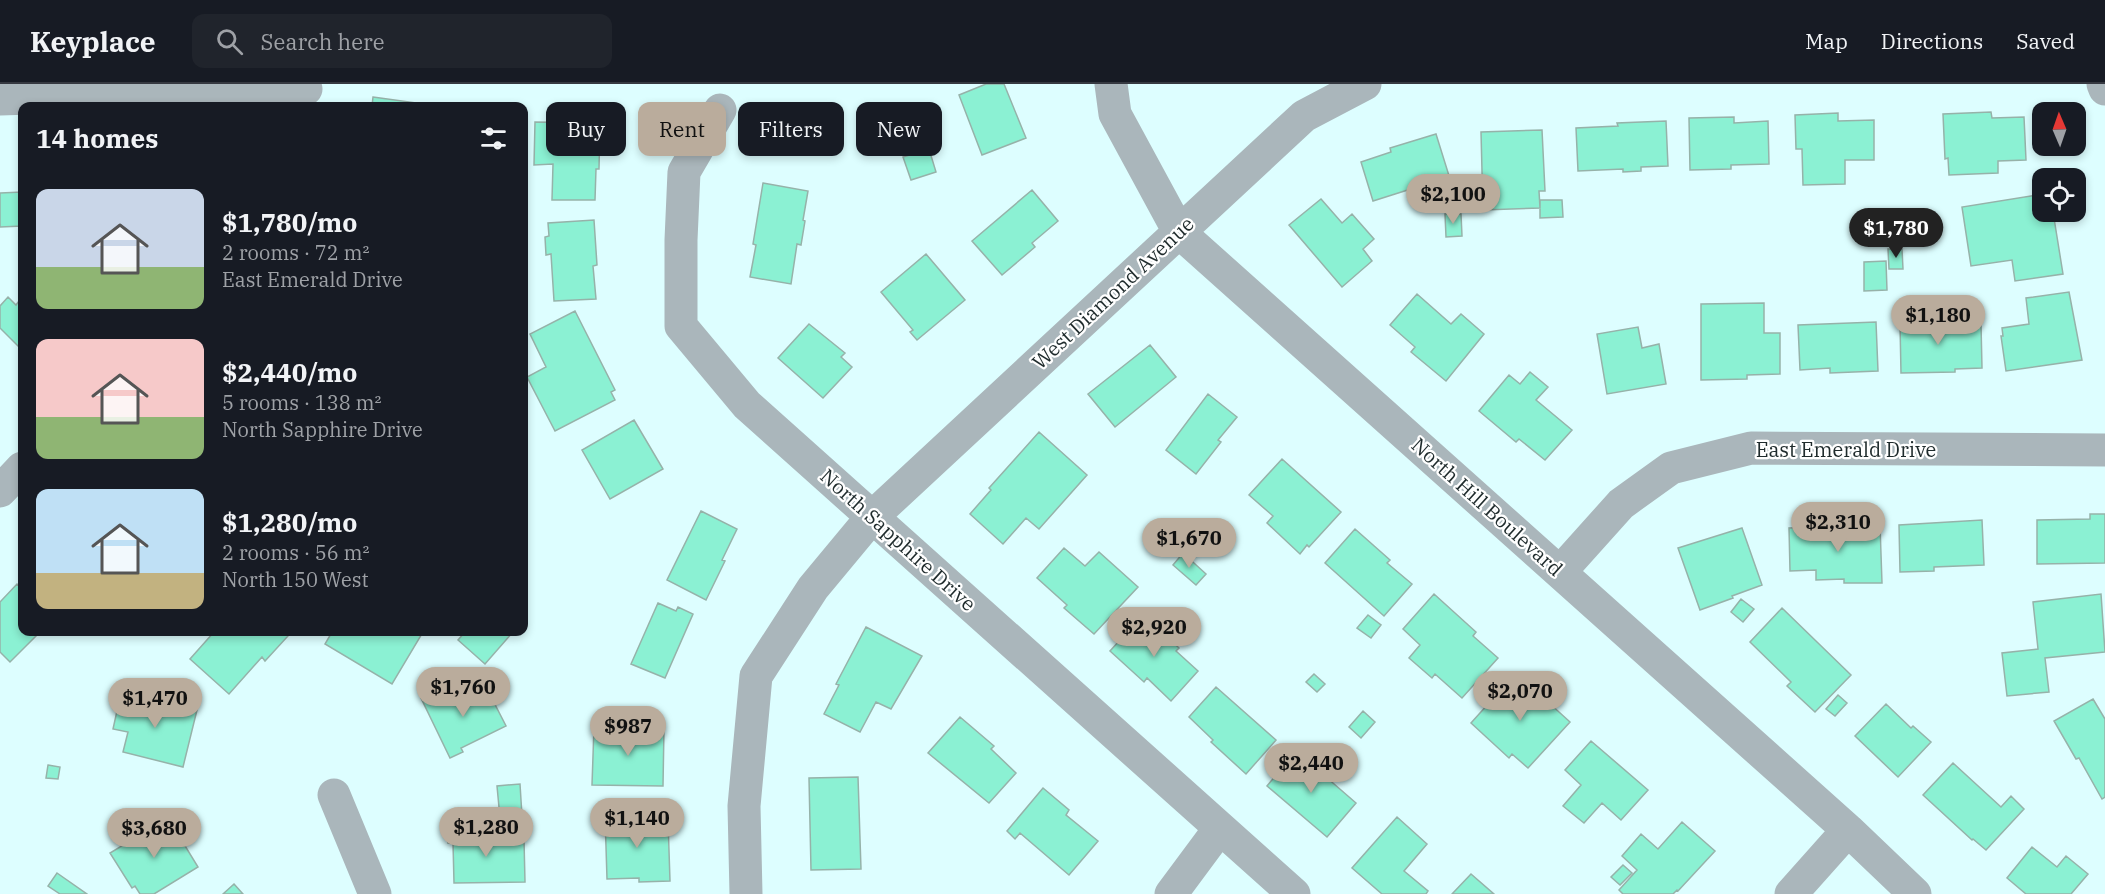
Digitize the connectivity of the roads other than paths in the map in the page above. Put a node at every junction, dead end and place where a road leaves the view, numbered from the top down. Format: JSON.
{"nodes":[{"id":1,"x":1111,"y":84,"type":"edge"},
{"id":2,"x":1365,"y":84,"type":"edge"},
{"id":3,"x":2103,"y":84,"type":"edge"},
{"id":4,"x":2105,"y":89,"type":"edge"},
{"id":5,"x":305,"y":93,"type":"edge"},
{"id":6,"x":0,"y":99,"type":"edge"},
{"id":7,"x":693,"y":156,"type":"edge"},
{"id":8,"x":1179,"y":232,"type":"junction"},
{"id":9,"x":2105,"y":450,"type":"edge"},
{"id":10,"x":18,"y":472,"type":"edge"},
{"id":11,"x":0,"y":491,"type":"edge"},
{"id":12,"x":872,"y":516,"type":"junction"},
{"id":13,"x":1560,"y":572,"type":"junction"},
{"id":14,"x":334,"y":795,"type":"dead end"},
{"id":15,"x":1220,"y":828,"type":"junction"},
{"id":16,"x":1848,"y":830,"type":"junction"},
{"id":17,"x":375,"y":894,"type":"edge"},
{"id":18,"x":746,"y":894,"type":"edge"},
{"id":19,"x":1171,"y":894,"type":"edge"},
{"id":20,"x":1294,"y":894,"type":"edge"},
{"id":21,"x":1791,"y":894,"type":"edge"},
{"id":22,"x":1915,"y":894,"type":"edge"}],
"edges":[{"from":1,"to":8,"type":"street","name":"North Hill Boulevard"},
{"from":2,"to":8,"type":"street","name":"West Diamond Avenue"},
{"from":3,"to":4,"type":"street"},
{"from":5,"to":6,"type":"street"},
{"from":7,"to":12,"type":"street","name":"North Sapphire Drive"},
{"from":8,"to":12,"type":"street","name":"West Diamond Avenue"},
{"from":8,"to":13,"type":"street","name":"North Hill Boulevard"},
{"from":9,"to":13,"type":"street","name":"East Emerald Drive"},
{"from":10,"to":11,"type":"street"},
{"from":12,"to":15,"type":"street","name":"North Sapphire Drive"},
{"from":12,"to":18,"type":"street","name":"West Diamond Avenue"},
{"from":13,"to":16,"type":"street","name":"North Hill Boulevard"},
{"from":14,"to":17,"type":"street"},
{"from":15,"to":19,"type":"street"},
{"from":15,"to":20,"type":"street","name":"North Sapphire Drive"},
{"from":16,"to":21,"type":"street"},
{"from":16,"to":22,"type":"street","name":"North Hill Boulevard"}]}
